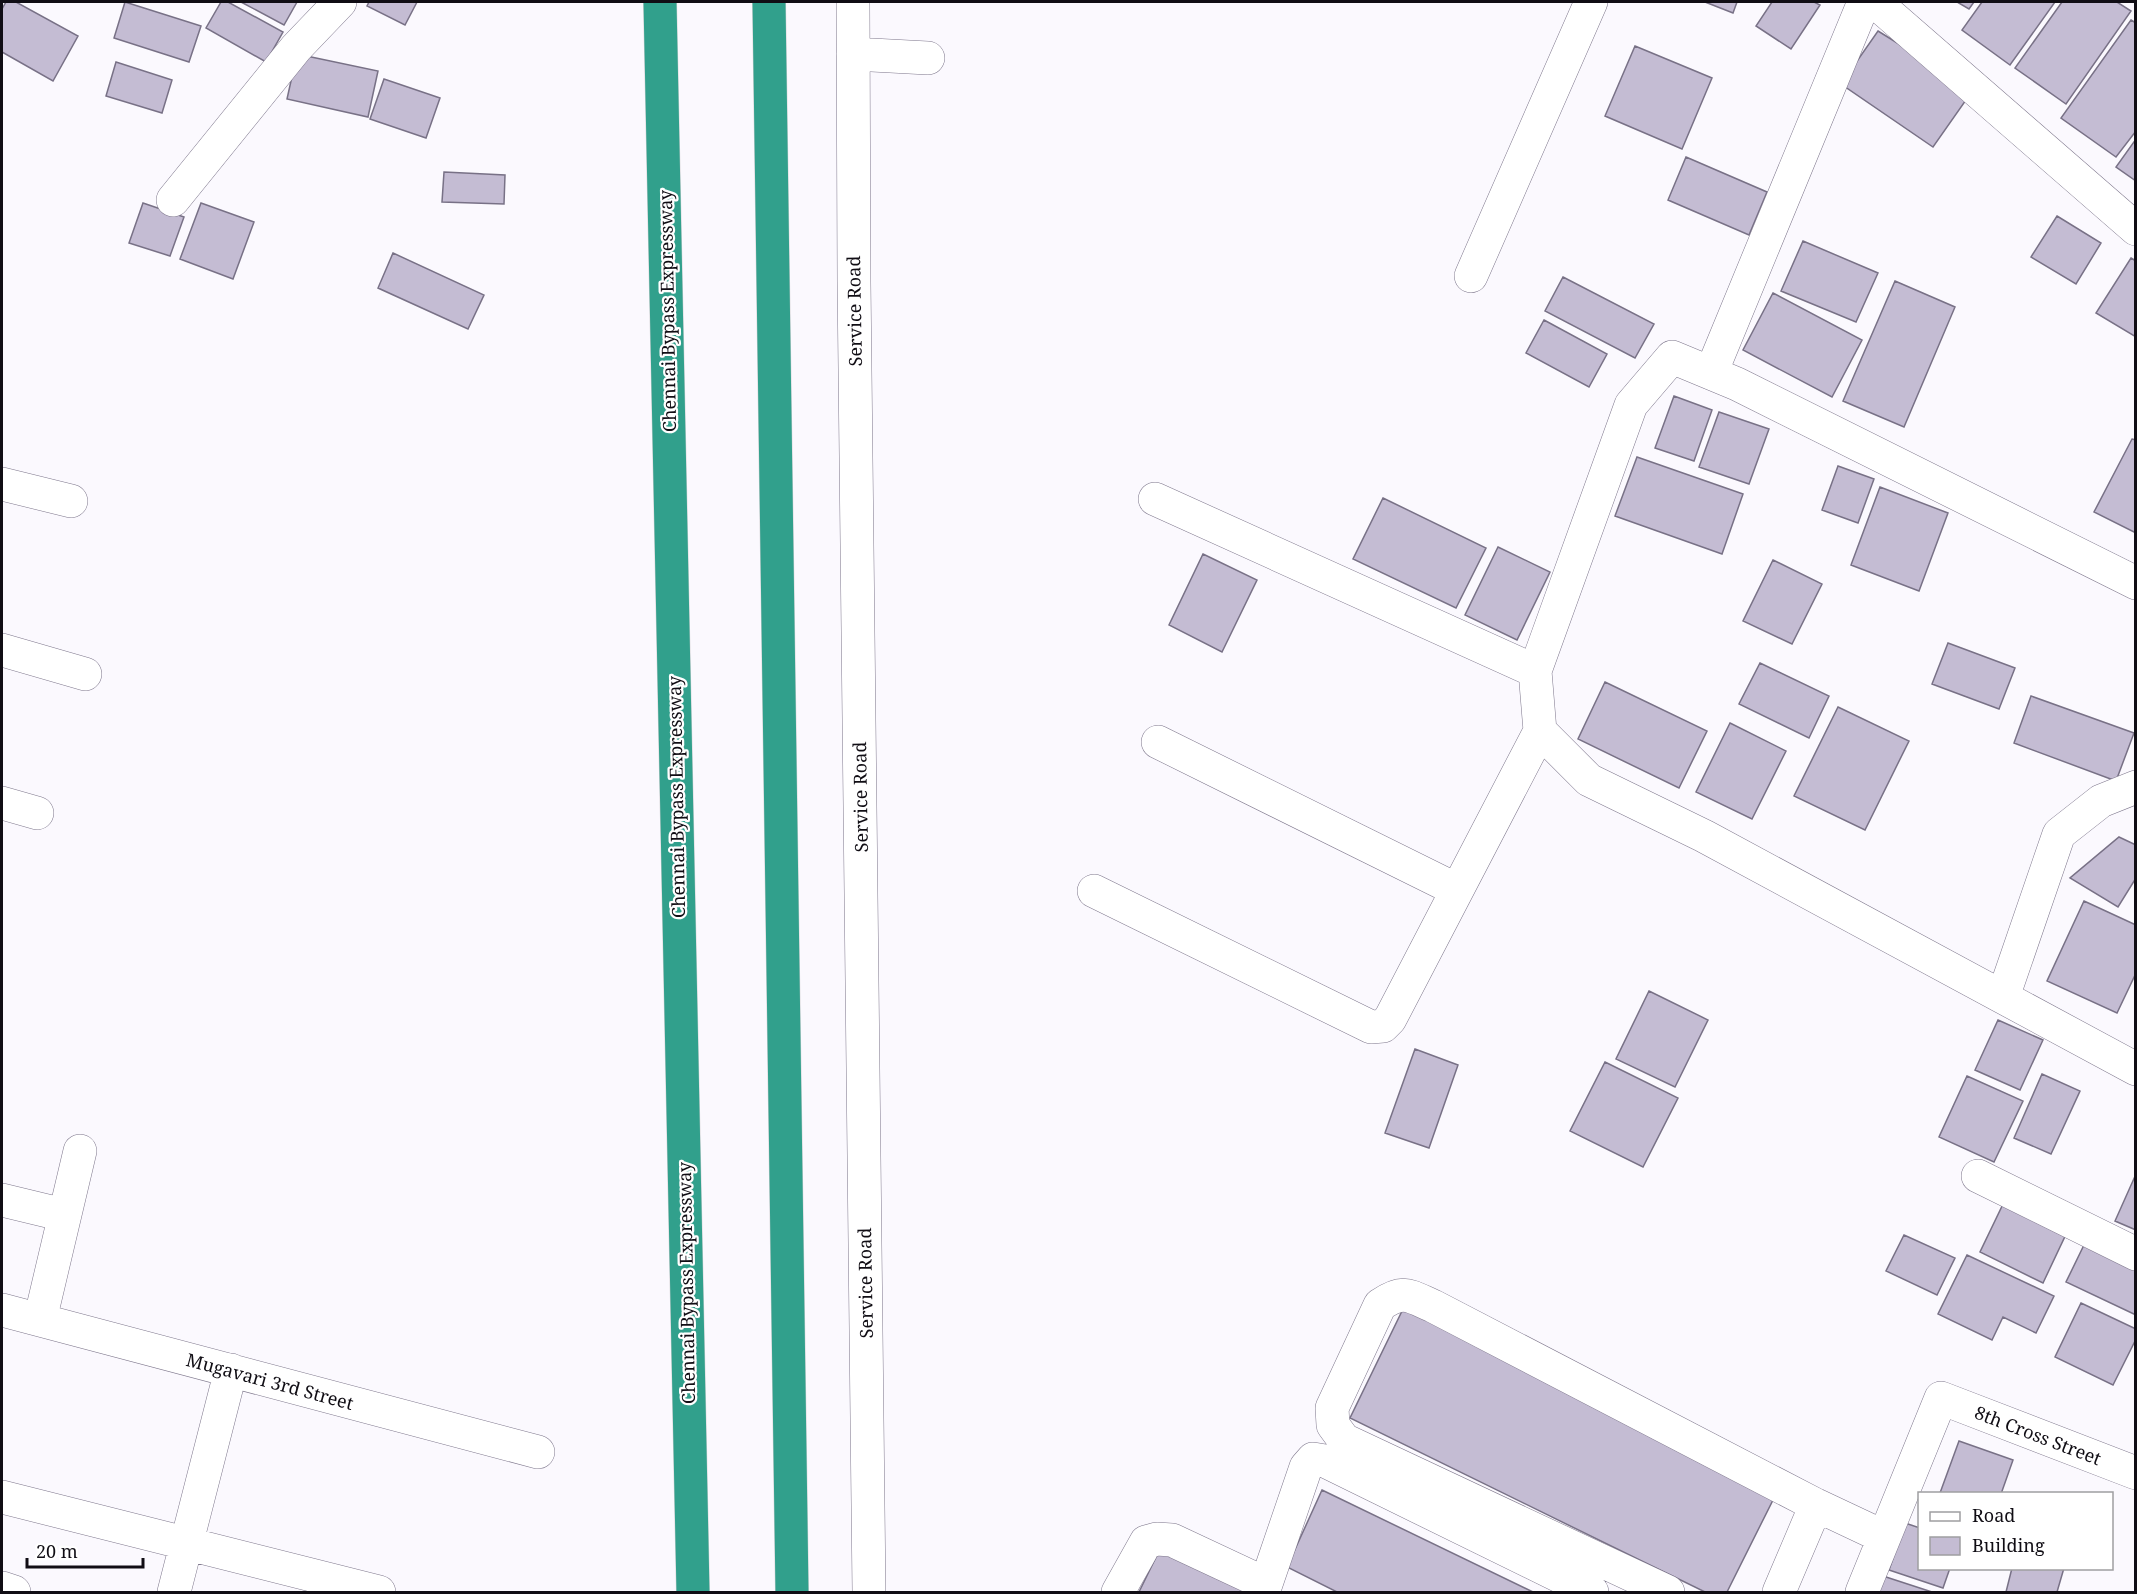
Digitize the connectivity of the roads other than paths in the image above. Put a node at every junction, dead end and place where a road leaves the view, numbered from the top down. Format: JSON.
{"nodes":[{"id":1,"x":340,"y":2,"type":"edge"},
{"id":2,"x":660,"y":2,"type":"edge"},
{"id":3,"x":769,"y":2,"type":"edge"},
{"id":4,"x":853,"y":2,"type":"edge"},
{"id":5,"x":1591,"y":2,"type":"edge"},
{"id":6,"x":1864,"y":2,"type":"edge"},
{"id":7,"x":1875,"y":2,"type":"edge"},
{"id":8,"x":853,"y":54,"type":"junction"},
{"id":9,"x":928,"y":58,"type":"dead end"},
{"id":10,"x":172,"y":200,"type":"dead end"},
{"id":11,"x":2136,"y":229,"type":"edge"},
{"id":12,"x":1471,"y":276,"type":"dead end"},
{"id":13,"x":1711,"y":373,"type":"junction"},
{"id":14,"x":2,"y":484,"type":"edge"},
{"id":15,"x":1155,"y":499,"type":"dead end"},
{"id":16,"x":71,"y":501,"type":"dead end"},
{"id":17,"x":2136,"y":583,"type":"edge"},
{"id":18,"x":2,"y":650,"type":"edge"},
{"id":19,"x":1534,"y":671,"type":"junction"},
{"id":20,"x":85,"y":674,"type":"dead end"},
{"id":21,"x":1540,"y":731,"type":"junction"},
{"id":22,"x":1158,"y":742,"type":"dead end"},
{"id":23,"x":2136,"y":787,"type":"edge"},
{"id":24,"x":2,"y":802,"type":"edge"},
{"id":25,"x":37,"y":813,"type":"dead end"},
{"id":26,"x":1457,"y":890,"type":"junction"},
{"id":27,"x":1094,"y":891,"type":"dead end"},
{"id":28,"x":2003,"y":997,"type":"junction"},
{"id":29,"x":2136,"y":1069,"type":"edge"},
{"id":30,"x":80,"y":1151,"type":"dead end"},
{"id":31,"x":1978,"y":1176,"type":"dead end"},
{"id":32,"x":2,"y":1200,"type":"edge"},
{"id":33,"x":64,"y":1215,"type":"junction"},
{"id":34,"x":2136,"y":1254,"type":"edge"},
{"id":35,"x":2,"y":1310,"type":"edge"},
{"id":36,"x":40,"y":1320,"type":"junction"},
{"id":37,"x":231,"y":1370,"type":"junction"},
{"id":38,"x":538,"y":1452,"type":"dead end"},
{"id":39,"x":2136,"y":1473,"type":"edge"},
{"id":40,"x":2,"y":1497,"type":"edge"},
{"id":41,"x":1816,"y":1505,"type":"junction"},
{"id":42,"x":1884,"y":1537,"type":"junction"},
{"id":43,"x":187,"y":1544,"type":"junction"},
{"id":44,"x":2,"y":1588,"type":"edge"},
{"id":45,"x":1276,"y":1588,"type":"edge"},
{"id":46,"x":14,"y":1593,"type":"edge"},
{"id":47,"x":174,"y":1593,"type":"edge"},
{"id":48,"x":379,"y":1593,"type":"edge"},
{"id":49,"x":693,"y":1593,"type":"edge"},
{"id":50,"x":792,"y":1593,"type":"edge"},
{"id":51,"x":869,"y":1593,"type":"edge"},
{"id":52,"x":1118,"y":1593,"type":"edge"},
{"id":53,"x":1592,"y":1593,"type":"edge"},
{"id":54,"x":1668,"y":1593,"type":"edge"},
{"id":55,"x":1779,"y":1593,"type":"edge"},
{"id":56,"x":1862,"y":1593,"type":"edge"}],
"edges":[{"from":1,"to":10,"type":"street"},
{"from":2,"to":49,"type":"highway","name":"Chennai Bypass Expressway"},
{"from":3,"to":50,"type":"highway"},
{"from":4,"to":8,"type":"street","name":"Service Road"},
{"from":5,"to":12,"type":"street"},
{"from":6,"to":13,"type":"street"},
{"from":7,"to":11,"type":"street"},
{"from":8,"to":9,"type":"street"},
{"from":8,"to":51,"type":"street","name":"Service Road"},
{"from":13,"to":17,"type":"street"},
{"from":13,"to":19,"type":"street"},
{"from":14,"to":16,"type":"street"},
{"from":15,"to":19,"type":"street"},
{"from":18,"to":20,"type":"street"},
{"from":19,"to":21,"type":"street"},
{"from":21,"to":26,"type":"street"},
{"from":21,"to":28,"type":"street"},
{"from":22,"to":26,"type":"street"},
{"from":23,"to":28,"type":"street"},
{"from":24,"to":25,"type":"street"},
{"from":26,"to":27,"type":"street"},
{"from":28,"to":29,"type":"street"},
{"from":30,"to":33,"type":"street"},
{"from":31,"to":34,"type":"street"},
{"from":32,"to":33,"type":"street"},
{"from":33,"to":36,"type":"street"},
{"from":35,"to":36,"type":"street","name":"Mugavari 3rd Street"},
{"from":36,"to":37,"type":"street","name":"Mugavari 3rd Street"},
{"from":37,"to":38,"type":"street","name":"Mugavari 3rd Street"},
{"from":37,"to":43,"type":"street"},
{"from":39,"to":42,"type":"street","name":"8th Cross Street"},
{"from":40,"to":43,"type":"street"},
{"from":41,"to":42,"type":"street"},
{"from":41,"to":54,"type":"street"},
{"from":41,"to":55,"type":"street"},
{"from":42,"to":56,"type":"street"},
{"from":43,"to":47,"type":"street"},
{"from":43,"to":48,"type":"street"},
{"from":44,"to":46,"type":"street"},
{"from":45,"to":52,"type":"street"},
{"from":45,"to":53,"type":"street"}]}
